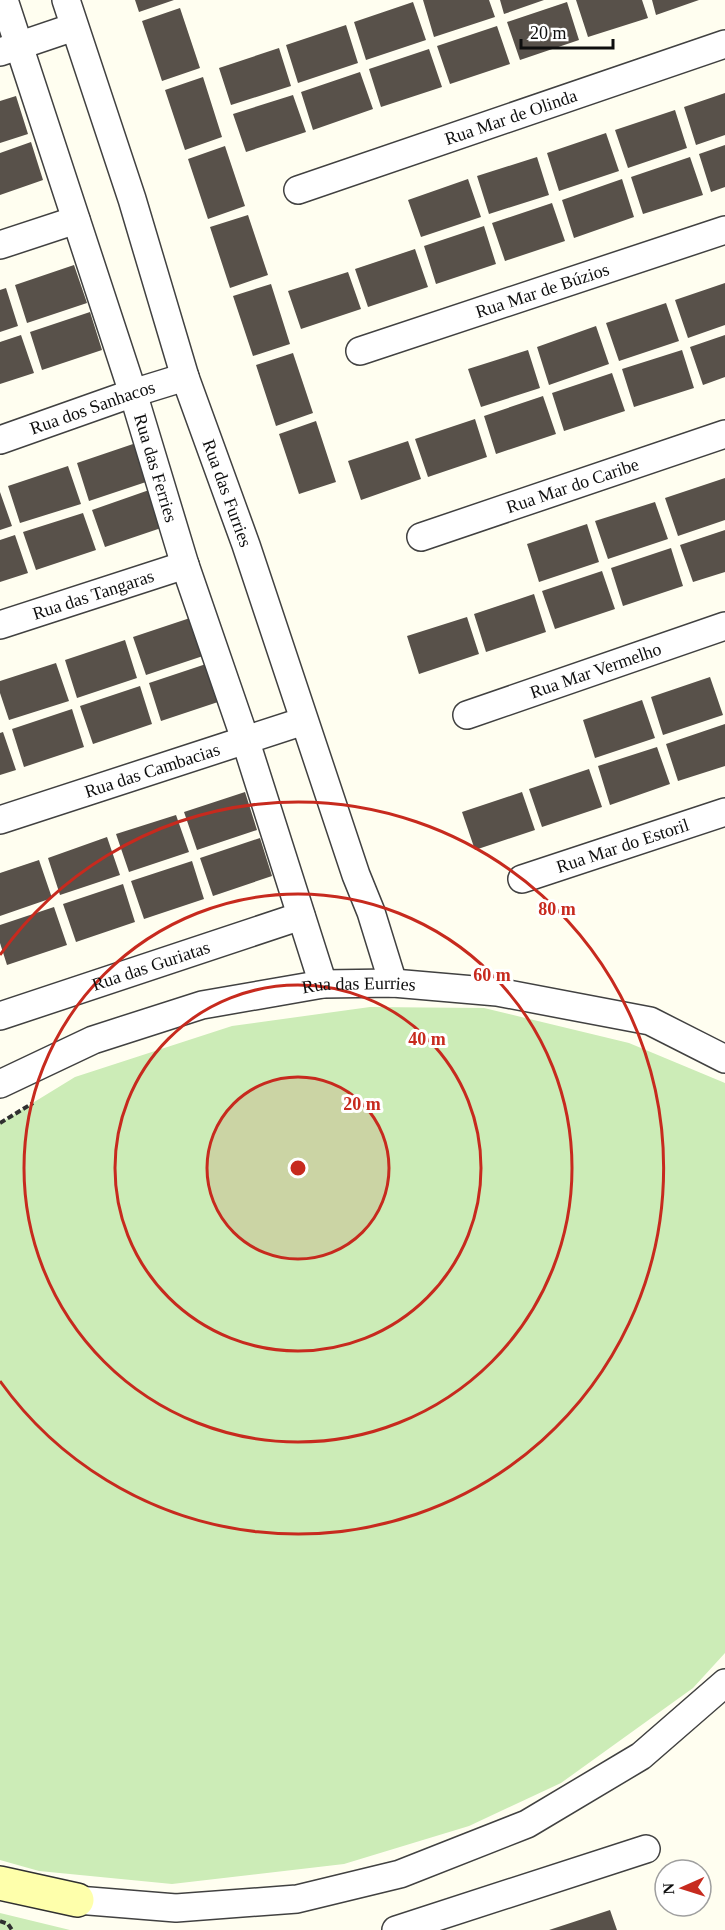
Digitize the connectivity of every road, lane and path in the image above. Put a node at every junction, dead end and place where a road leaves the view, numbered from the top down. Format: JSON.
{"nodes":[{"id":1,"x":4,"y":0,"type":"edge"},
{"id":2,"x":66,"y":0,"type":"edge"},
{"id":3,"x":74,"y":27,"type":"junction"},
{"id":4,"x":725,"y":44,"type":"edge"},
{"id":5,"x":10,"y":49,"type":"edge"},
{"id":6,"x":298,"y":190,"type":"dead end"},
{"id":7,"x":76,"y":220,"type":"junction"},
{"id":8,"x":725,"y":230,"type":"edge"},
{"id":9,"x":0,"y":245,"type":"edge"},
{"id":10,"x":360,"y":351,"type":"dead end"},
{"id":11,"x":185,"y":377,"type":"junction"},
{"id":12,"x":133,"y":393,"type":"junction"},
{"id":13,"x":725,"y":434,"type":"edge"},
{"id":14,"x":0,"y":440,"type":"edge"},
{"id":15,"x":421,"y":537,"type":"dead end"},
{"id":16,"x":185,"y":565,"type":"junction"},
{"id":17,"x":0,"y":625,"type":"edge"},
{"id":18,"x":725,"y":626,"type":"edge"},
{"id":19,"x":467,"y":715,"type":"dead end"},
{"id":20,"x":304,"y":721,"type":"junction"},
{"id":21,"x":245,"y":739,"type":"junction"},
{"id":22,"x":725,"y":812,"type":"edge"},
{"id":23,"x":0,"y":820,"type":"edge"},
{"id":24,"x":522,"y":879,"type":"dead end"},
{"id":25,"x":304,"y":926,"type":"junction"},
{"id":26,"x":393,"y":983,"type":"junction"},
{"id":27,"x":322,"y":984,"type":"junction"},
{"id":28,"x":0,"y":1016,"type":"edge"},
{"id":29,"x":725,"y":1059,"type":"edge"},
{"id":30,"x":0,"y":1084,"type":"edge"},
{"id":31,"x":38,"y":1100,"type":"dead end"},
{"id":32,"x":0,"y":1123,"type":"edge"},
{"id":33,"x":725,"y":1683,"type":"edge"},
{"id":34,"x":646,"y":1849,"type":"dead end"},
{"id":35,"x":0,"y":1883,"type":"edge"},
{"id":36,"x":77,"y":1900,"type":"joint"},
{"id":37,"x":0,"y":1922,"type":"edge"},
{"id":38,"x":12,"y":1930,"type":"edge"},
{"id":39,"x":396,"y":1930,"type":"edge"}],
"edges":[{"from":1,"to":5,"type":"street","name":"Rua das Ferries"},
{"from":2,"to":3,"type":"street","name":"Rua das Furries"},
{"from":3,"to":5,"type":"street"},
{"from":3,"to":11,"type":"street","name":"Rua das Furries"},
{"from":4,"to":6,"type":"street","name":"Rua Mar de Olinda"},
{"from":5,"to":7,"type":"street","name":"Rua das Ferries"},
{"from":7,"to":9,"type":"street"},
{"from":7,"to":12,"type":"street","name":"Rua das Ferries"},
{"from":8,"to":10,"type":"street","name":"Rua Mar de Búzios"},
{"from":11,"to":12,"type":"street","name":"Rua dos Sanhacos"},
{"from":11,"to":20,"type":"street","name":"Rua das Furries"},
{"from":12,"to":14,"type":"street","name":"Rua dos Sanhacos"},
{"from":12,"to":16,"type":"street","name":"Rua das Ferries"},
{"from":13,"to":15,"type":"street","name":"Rua Mar do Caribe"},
{"from":16,"to":17,"type":"street","name":"Rua das Tangaras"},
{"from":16,"to":21,"type":"street","name":"Rua das Ferries"},
{"from":18,"to":19,"type":"street","name":"Rua Mar Vermelho"},
{"from":20,"to":21,"type":"street","name":"Rua das Cambacias"},
{"from":20,"to":26,"type":"street","name":"Rua das Furries"},
{"from":21,"to":23,"type":"street","name":"Rua das Cambacias"},
{"from":21,"to":25,"type":"street","name":"Rua das Ferries"},
{"from":22,"to":24,"type":"street","name":"Rua Mar do Estoril"},
{"from":25,"to":27,"type":"street","name":"Rua das Ferries"},
{"from":25,"to":28,"type":"street","name":"Rua das Guriatas"},
{"from":26,"to":27,"type":"street","name":"Rua das Eurries"},
{"from":26,"to":29,"type":"street","name":"Rua das Eurries"},
{"from":27,"to":30,"type":"street","name":"Rua das Eurries"},
{"from":31,"to":32,"type":"path"},
{"from":33,"to":36,"type":"street"},
{"from":34,"to":39,"type":"street"},
{"from":35,"to":36,"type":"street"},
{"from":37,"to":38,"type":"path"}]}
